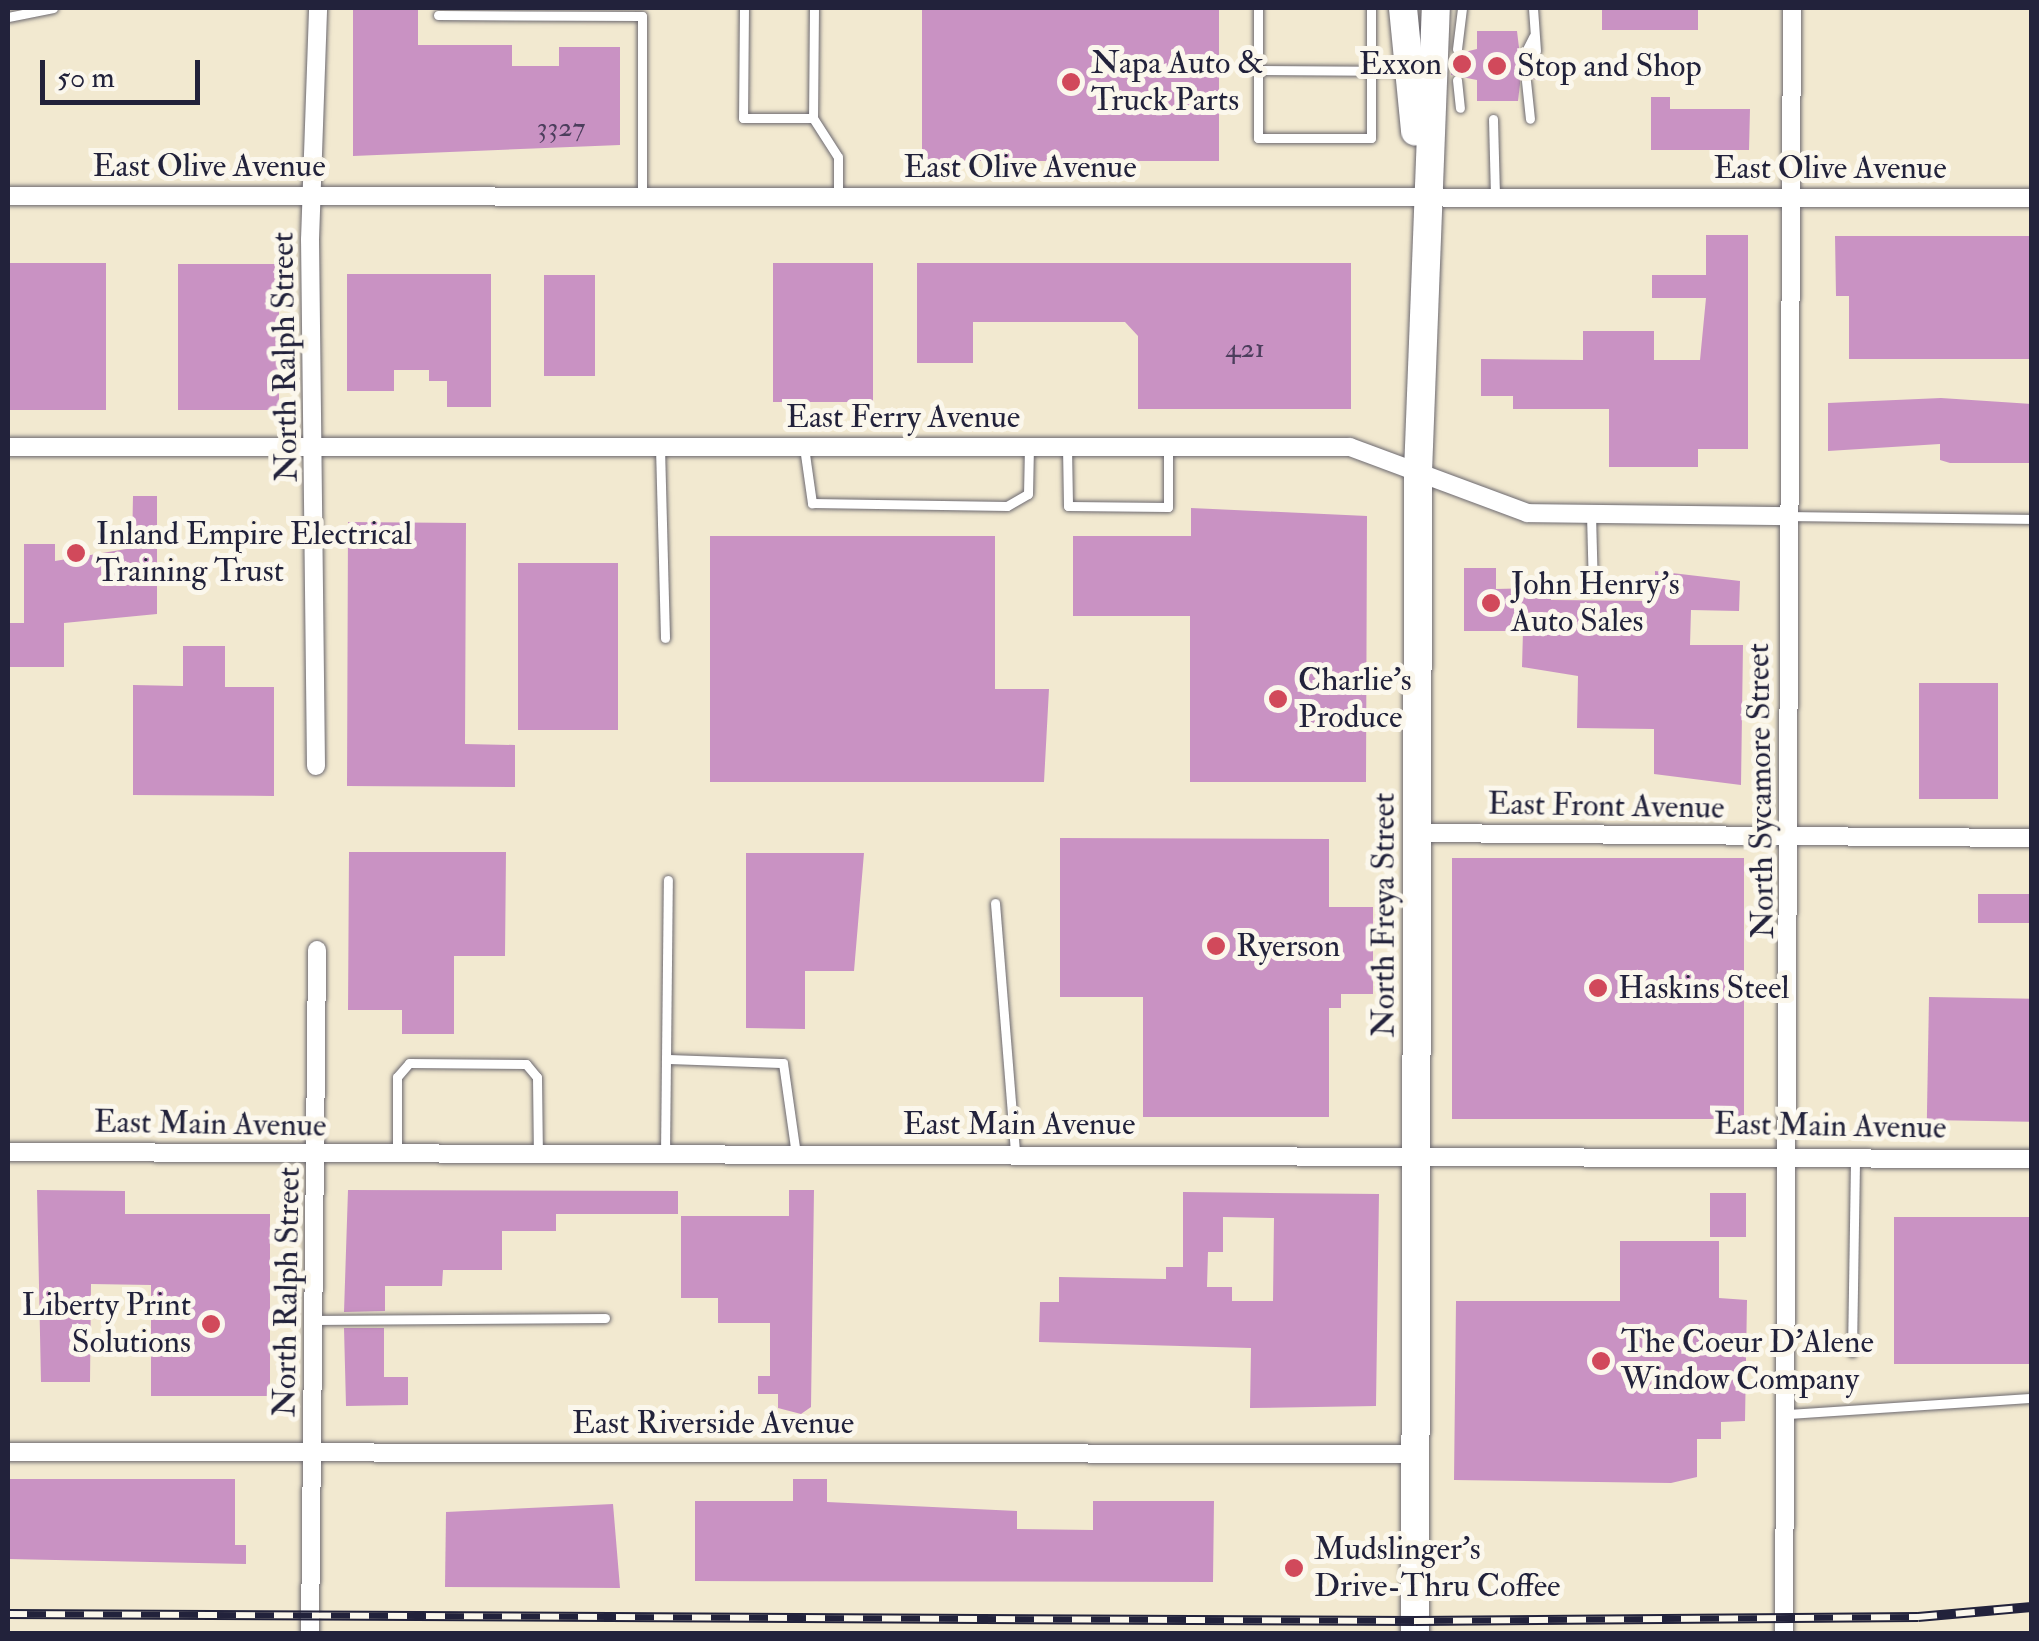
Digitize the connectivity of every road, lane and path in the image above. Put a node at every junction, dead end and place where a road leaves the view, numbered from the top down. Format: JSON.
{"nodes":[{"id":1,"x":53,"y":8,"type":"edge"},
{"id":2,"x":318,"y":8,"type":"edge"},
{"id":3,"x":744,"y":8,"type":"edge"},
{"id":4,"x":814,"y":8,"type":"edge"},
{"id":5,"x":1258,"y":8,"type":"edge"},
{"id":6,"x":1371,"y":8,"type":"edge"},
{"id":7,"x":1403,"y":8,"type":"edge"},
{"id":8,"x":1436,"y":8,"type":"edge"},
{"id":9,"x":1462,"y":8,"type":"edge"},
{"id":10,"x":1534,"y":8,"type":"edge"},
{"id":11,"x":1792,"y":8,"type":"edge"},
{"id":12,"x":438,"y":16,"type":"dead end"},
{"id":13,"x":8,"y":17,"type":"edge"},
{"id":14,"x":1462,"y":49,"type":"dead end"},
{"id":15,"x":1531,"y":51,"type":"dead end"},
{"id":16,"x":1258,"y":70,"type":"junction"},
{"id":17,"x":1370,"y":71,"type":"junction"},
{"id":18,"x":1407,"y":71,"type":"junction"},
{"id":19,"x":1462,"y":80,"type":"dead end"},
{"id":20,"x":1532,"y":81,"type":"dead end"},
{"id":21,"x":1460,"y":108,"type":"dead end"},
{"id":22,"x":813,"y":118,"type":"junction"},
{"id":23,"x":1493,"y":118,"type":"dead end"},
{"id":24,"x":1530,"y":119,"type":"dead end"},
{"id":25,"x":8,"y":196,"type":"edge"},
{"id":26,"x":317,"y":196,"type":"junction"},
{"id":27,"x":642,"y":196,"type":"junction"},
{"id":28,"x":838,"y":197,"type":"junction"},
{"id":29,"x":1495,"y":197,"type":"junction"},
{"id":30,"x":1422,"y":198,"type":"junction"},
{"id":31,"x":1790,"y":198,"type":"junction"},
{"id":32,"x":2032,"y":198,"type":"edge"},
{"id":33,"x":8,"y":447,"type":"edge"},
{"id":34,"x":317,"y":447,"type":"junction"},
{"id":35,"x":660,"y":447,"type":"junction"},
{"id":36,"x":804,"y":447,"type":"junction"},
{"id":37,"x":1029,"y":447,"type":"junction"},
{"id":38,"x":1067,"y":447,"type":"junction"},
{"id":39,"x":1168,"y":447,"type":"junction"},
{"id":40,"x":1418,"y":472,"type":"junction"},
{"id":41,"x":1591,"y":514,"type":"junction"},
{"id":42,"x":1786,"y":516,"type":"junction"},
{"id":43,"x":2032,"y":519,"type":"edge"},
{"id":44,"x":1593,"y":590,"type":"dead end"},
{"id":45,"x":664,"y":638,"type":"dead end"},
{"id":46,"x":316,"y":766,"type":"dead end"},
{"id":47,"x":1420,"y":834,"type":"junction"},
{"id":48,"x":1795,"y":838,"type":"junction"},
{"id":49,"x":2032,"y":838,"type":"edge"},
{"id":50,"x":668,"y":880,"type":"dead end"},
{"id":51,"x":994,"y":903,"type":"dead end"},
{"id":52,"x":317,"y":950,"type":"dead end"},
{"id":53,"x":666,"y":1059,"type":"junction"},
{"id":54,"x":8,"y":1152,"type":"edge"},
{"id":55,"x":1418,"y":1153,"type":"junction"},
{"id":56,"x":538,"y":1154,"type":"junction"},
{"id":57,"x":664,"y":1154,"type":"junction"},
{"id":58,"x":796,"y":1154,"type":"junction"},
{"id":59,"x":1015,"y":1154,"type":"junction"},
{"id":60,"x":318,"y":1155,"type":"junction"},
{"id":61,"x":397,"y":1155,"type":"junction"},
{"id":62,"x":1791,"y":1155,"type":"junction"},
{"id":63,"x":1855,"y":1156,"type":"junction"},
{"id":64,"x":2032,"y":1158,"type":"edge"},
{"id":65,"x":605,"y":1318,"type":"dead end"},
{"id":66,"x":316,"y":1320,"type":"junction"},
{"id":67,"x":1852,"y":1352,"type":"dead end"},
{"id":68,"x":2032,"y":1398,"type":"edge"},
{"id":69,"x":1789,"y":1414,"type":"junction"},
{"id":70,"x":8,"y":1452,"type":"edge"},
{"id":71,"x":314,"y":1453,"type":"junction"},
{"id":72,"x":1418,"y":1454,"type":"junction"},
{"id":73,"x":310,"y":1634,"type":"edge"},
{"id":74,"x":1415,"y":1634,"type":"edge"},
{"id":75,"x":1784,"y":1634,"type":"edge"}],
"edges":[{"from":1,"to":13,"type":"lane"},
{"from":2,"to":26,"type":"street","name":"North Ralph Street"},
{"from":3,"to":22,"type":"lane"},
{"from":4,"to":22,"type":"lane"},
{"from":5,"to":16,"type":"lane"},
{"from":6,"to":17,"type":"lane"},
{"from":7,"to":18,"type":"main road","name":"North Freya Street"},
{"from":8,"to":30,"type":"main road","name":"North Freya Street"},
{"from":9,"to":14,"type":"lane"},
{"from":10,"to":15,"type":"lane"},
{"from":11,"to":31,"type":"street","name":"North Sycamore Street"},
{"from":12,"to":27,"type":"lane"},
{"from":16,"to":17,"type":"lane"},
{"from":16,"to":17,"type":"lane"},
{"from":17,"to":18,"type":"lane"},
{"from":18,"to":30,"type":"main road","name":"North Freya Street"},
{"from":19,"to":21,"type":"lane"},
{"from":20,"to":24,"type":"lane"},
{"from":22,"to":28,"type":"lane"},
{"from":23,"to":29,"type":"lane"},
{"from":25,"to":26,"type":"street","name":"East Olive Avenue"},
{"from":26,"to":27,"type":"street","name":"East Olive Avenue"},
{"from":26,"to":34,"type":"street","name":"North Ralph Street"},
{"from":27,"to":28,"type":"street","name":"East Olive Avenue"},
{"from":28,"to":30,"type":"street","name":"East Olive Avenue"},
{"from":29,"to":30,"type":"street","name":"East Olive Avenue"},
{"from":29,"to":31,"type":"street","name":"East Olive Avenue"},
{"from":30,"to":40,"type":"main road","name":"North Freya Street"},
{"from":31,"to":32,"type":"street","name":"East Olive Avenue"},
{"from":31,"to":42,"type":"street","name":"North Sycamore Street"},
{"from":33,"to":34,"type":"street","name":"East Ferry Avenue"},
{"from":34,"to":35,"type":"street","name":"East Ferry Avenue"},
{"from":34,"to":46,"type":"street","name":"North Ralph Street"},
{"from":35,"to":36,"type":"street","name":"East Ferry Avenue"},
{"from":35,"to":45,"type":"lane"},
{"from":36,"to":37,"type":"street","name":"East Ferry Avenue"},
{"from":36,"to":37,"type":"lane"},
{"from":37,"to":38,"type":"street","name":"East Ferry Avenue"},
{"from":38,"to":39,"type":"street","name":"East Ferry Avenue"},
{"from":38,"to":39,"type":"lane"},
{"from":39,"to":40,"type":"street","name":"East Ferry Avenue"},
{"from":40,"to":41,"type":"street","name":"East Ferry Avenue"},
{"from":40,"to":47,"type":"main road","name":"North Freya Street"},
{"from":41,"to":42,"type":"street","name":"East Ferry Avenue"},
{"from":41,"to":44,"type":"lane"},
{"from":42,"to":43,"type":"lane"},
{"from":42,"to":48,"type":"street","name":"North Sycamore Street"},
{"from":47,"to":48,"type":"street","name":"East Front Avenue"},
{"from":47,"to":55,"type":"main road","name":"North Freya Street"},
{"from":48,"to":49,"type":"street","name":"East Front Avenue"},
{"from":48,"to":62,"type":"street","name":"North Sycamore Street"},
{"from":50,"to":53,"type":"lane"},
{"from":51,"to":59,"type":"lane"},
{"from":52,"to":60,"type":"street","name":"North Ralph Street"},
{"from":53,"to":57,"type":"lane"},
{"from":53,"to":58,"type":"lane"},
{"from":54,"to":60,"type":"street","name":"East Main Avenue"},
{"from":55,"to":59,"type":"street","name":"East Main Avenue"},
{"from":55,"to":62,"type":"street","name":"East Main Avenue"},
{"from":55,"to":72,"type":"main road","name":"North Freya Street"},
{"from":56,"to":57,"type":"street","name":"East Main Avenue"},
{"from":56,"to":61,"type":"street","name":"East Main Avenue"},
{"from":56,"to":61,"type":"lane"},
{"from":57,"to":58,"type":"street","name":"East Main Avenue"},
{"from":58,"to":59,"type":"street","name":"East Main Avenue"},
{"from":60,"to":61,"type":"street","name":"East Main Avenue"},
{"from":60,"to":66,"type":"street","name":"North Ralph Street"},
{"from":62,"to":63,"type":"street","name":"East Main Avenue"},
{"from":62,"to":69,"type":"street","name":"North Sycamore Street"},
{"from":63,"to":64,"type":"street","name":"East Main Avenue"},
{"from":63,"to":67,"type":"lane"},
{"from":65,"to":66,"type":"lane"},
{"from":66,"to":71,"type":"street","name":"North Ralph Street"},
{"from":68,"to":69,"type":"lane"},
{"from":69,"to":75,"type":"street","name":"North Sycamore Street"},
{"from":70,"to":71,"type":"street","name":"East Riverside Avenue"},
{"from":71,"to":72,"type":"street","name":"East Riverside Avenue"},
{"from":71,"to":73,"type":"street","name":"North Ralph Street"},
{"from":72,"to":74,"type":"main road","name":"North Freya Street"}]}
